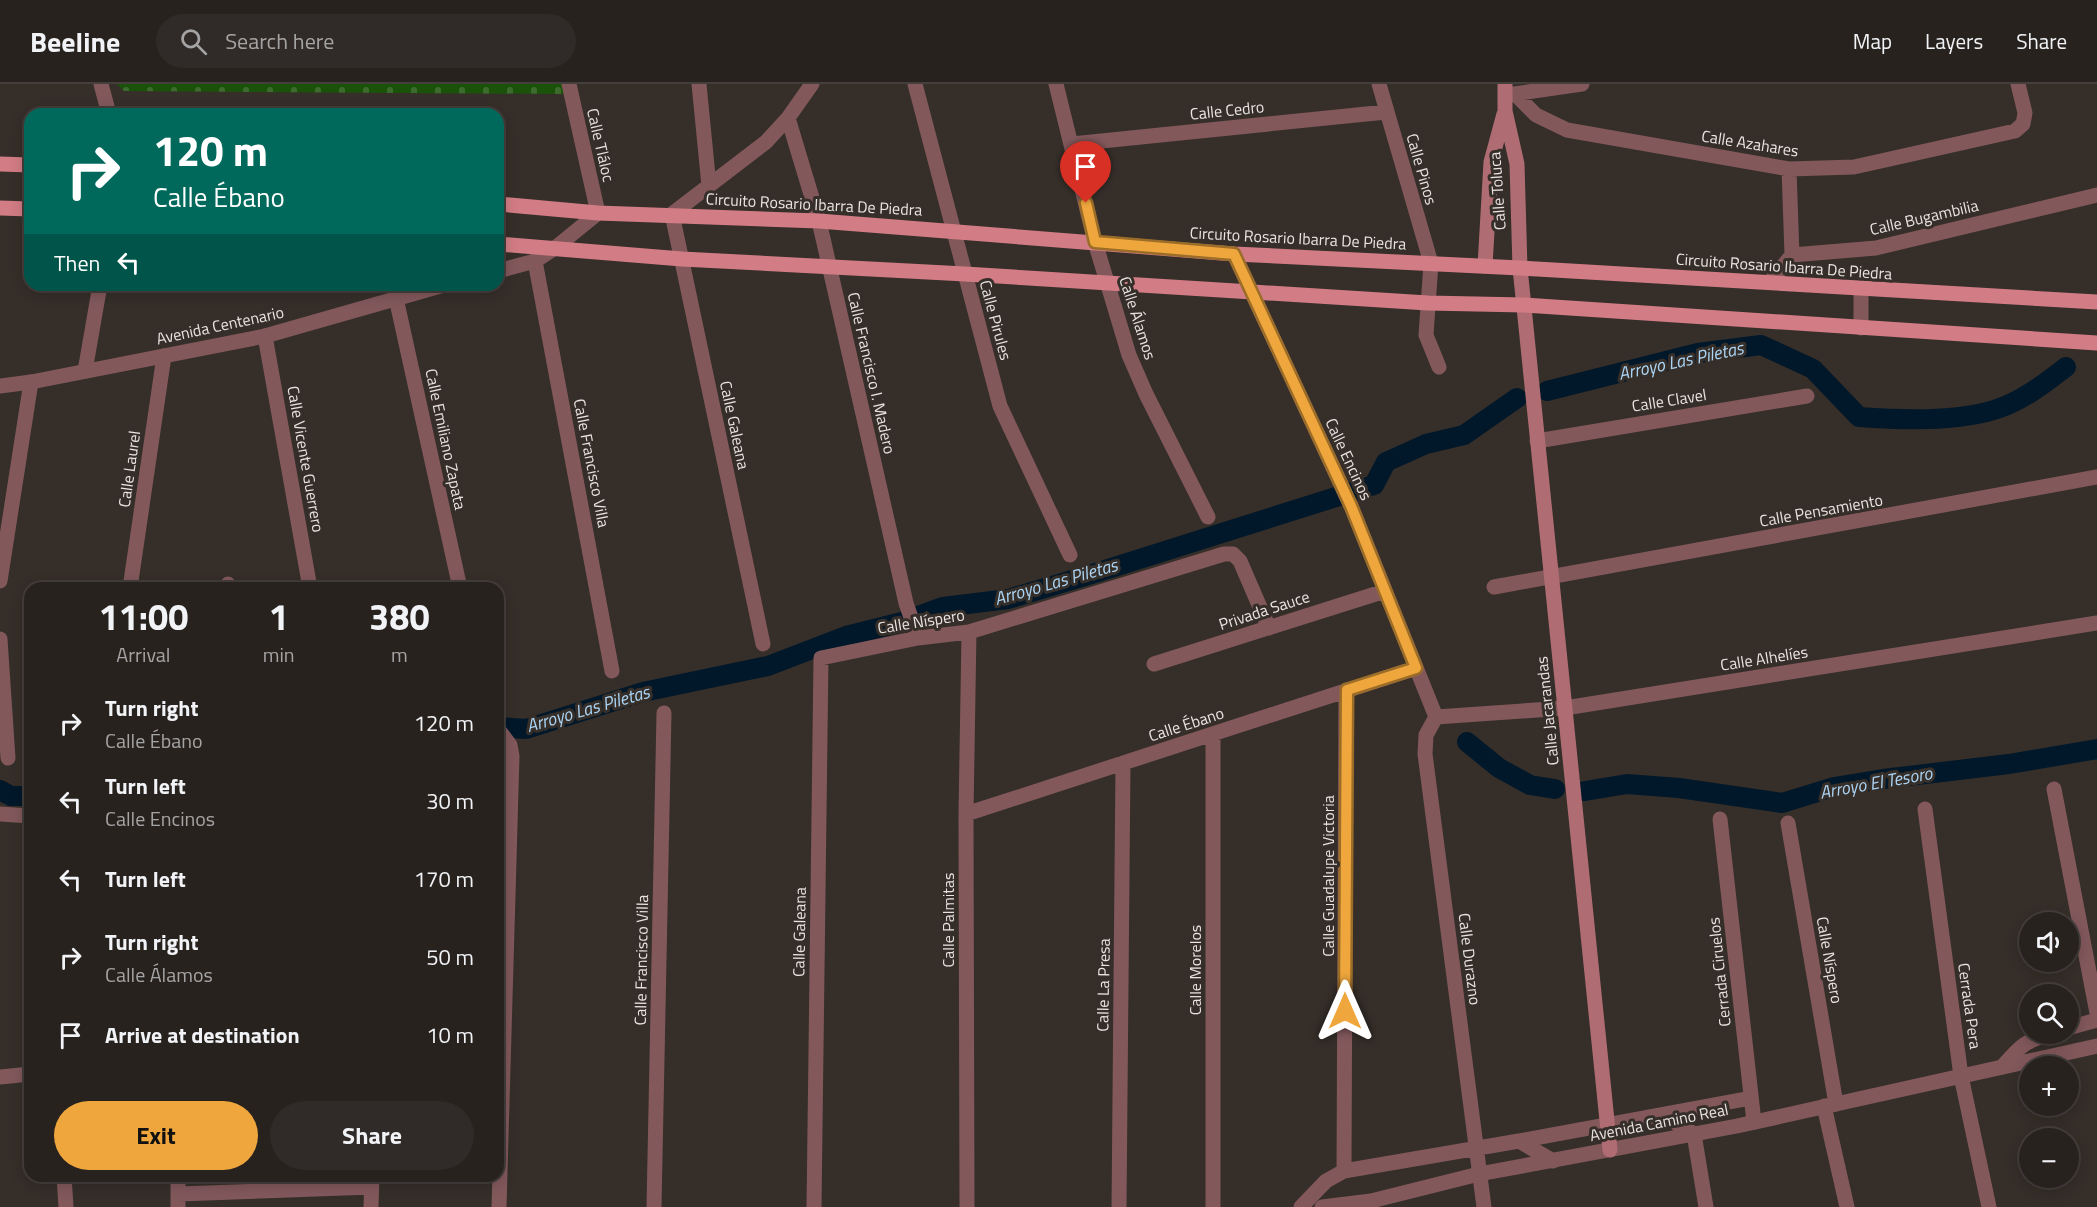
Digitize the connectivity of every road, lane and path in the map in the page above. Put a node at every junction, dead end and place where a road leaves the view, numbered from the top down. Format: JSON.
{"nodes":[{"id":1,"x":101,"y":84,"type":"edge"},
{"id":2,"x":569,"y":84,"type":"edge"},
{"id":3,"x":699,"y":84,"type":"edge"},
{"id":4,"x":812,"y":84,"type":"edge"},
{"id":5,"x":915,"y":84,"type":"edge"},
{"id":6,"x":1056,"y":84,"type":"edge"},
{"id":7,"x":1379,"y":84,"type":"edge"},
{"id":8,"x":1582,"y":84,"type":"edge"},
{"id":9,"x":2018,"y":84,"type":"edge"},
{"id":10,"x":1508,"y":91,"type":"edge"},
{"id":11,"x":107,"y":108,"type":"edge"},
{"id":12,"x":1505,"y":111,"type":"junction"},
{"id":13,"x":1386,"y":112,"type":"junction"},
{"id":14,"x":788,"y":118,"type":"junction"},
{"id":15,"x":1072,"y":144,"type":"junction"},
{"id":16,"x":0,"y":164,"type":"edge"},
{"id":17,"x":24,"y":165,"type":"edge"},
{"id":18,"x":1789,"y":169,"type":"junction"},
{"id":19,"x":709,"y":186,"type":"junction"},
{"id":20,"x":2097,"y":195,"type":"edge"},
{"id":21,"x":504,"y":205,"type":"edge"},
{"id":22,"x":0,"y":207,"type":"edge"},
{"id":23,"x":24,"y":209,"type":"edge"},
{"id":24,"x":598,"y":213,"type":"junction"},
{"id":25,"x":672,"y":214,"type":"junction"},
{"id":26,"x":819,"y":221,"type":"junction"},
{"id":27,"x":954,"y":231,"type":"junction"},
{"id":28,"x":1095,"y":242,"type":"junction"},
{"id":29,"x":504,"y":244,"type":"edge"},
{"id":30,"x":555,"y":248,"type":"junction"},
{"id":31,"x":1234,"y":254,"type":"junction"},
{"id":32,"x":1792,"y":255,"type":"junction"},
{"id":33,"x":682,"y":259,"type":"junction"},
{"id":34,"x":535,"y":261,"type":"junction"},
{"id":35,"x":1431,"y":263,"type":"junction"},
{"id":36,"x":829,"y":266,"type":"junction"},
{"id":37,"x":1485,"y":266,"type":"junction"},
{"id":38,"x":1520,"y":268,"type":"junction"},
{"id":39,"x":504,"y":269,"type":"edge"},
{"id":40,"x":965,"y":273,"type":"junction"},
{"id":41,"x":1770,"y":282,"type":"junction"},
{"id":42,"x":1107,"y":283,"type":"junction"},
{"id":43,"x":1861,"y":289,"type":"junction"},
{"id":44,"x":99,"y":291,"type":"edge"},
{"id":45,"x":422,"y":291,"type":"edge"},
{"id":46,"x":1252,"y":293,"type":"junction"},
{"id":47,"x":396,"y":298,"type":"junction"},
{"id":48,"x":2097,"y":302,"type":"edge"},
{"id":49,"x":1428,"y":303,"type":"junction"},
{"id":50,"x":1524,"y":305,"type":"junction"},
{"id":51,"x":1861,"y":328,"type":"junction"},
{"id":52,"x":265,"y":336,"type":"junction"},
{"id":53,"x":2097,"y":343,"type":"edge"},
{"id":54,"x":164,"y":356,"type":"junction"},
{"id":55,"x":1439,"y":367,"type":"dead end"},
{"id":56,"x":85,"y":371,"type":"junction"},
{"id":57,"x":31,"y":382,"type":"junction"},
{"id":58,"x":0,"y":386,"type":"edge"},
{"id":59,"x":1807,"y":396,"type":"dead end"},
{"id":60,"x":1537,"y":441,"type":"junction"},
{"id":61,"x":2097,"y":477,"type":"edge"},
{"id":62,"x":1208,"y":517,"type":"dead end"},
{"id":63,"x":1070,"y":555,"type":"dead end"},
{"id":64,"x":1552,"y":578,"type":"junction"},
{"id":65,"x":0,"y":581,"type":"edge"},
{"id":66,"x":131,"y":582,"type":"edge"},
{"id":67,"x":309,"y":582,"type":"edge"},
{"id":68,"x":459,"y":582,"type":"edge"},
{"id":69,"x":1494,"y":587,"type":"dead end"},
{"id":70,"x":1385,"y":591,"type":"junction"},
{"id":71,"x":2097,"y":623,"type":"edge"},
{"id":72,"x":1269,"y":628,"type":"junction"},
{"id":73,"x":915,"y":632,"type":"junction"},
{"id":74,"x":969,"y":632,"type":"junction"},
{"id":75,"x":0,"y":639,"type":"edge"},
{"id":76,"x":763,"y":644,"type":"dead end"},
{"id":77,"x":820,"y":658,"type":"joint"},
{"id":78,"x":1154,"y":664,"type":"dead end"},
{"id":79,"x":1416,"y":668,"type":"junction"},
{"id":80,"x":612,"y":671,"type":"dead end"},
{"id":81,"x":1347,"y":690,"type":"junction"},
{"id":82,"x":1565,"y":708,"type":"junction"},
{"id":83,"x":664,"y":713,"type":"dead end"},
{"id":84,"x":1436,"y":717,"type":"junction"},
{"id":85,"x":1213,"y":734,"type":"junction"},
{"id":86,"x":504,"y":737,"type":"edge"},
{"id":87,"x":8,"y":758,"type":"dead end"},
{"id":88,"x":1123,"y":763,"type":"junction"},
{"id":89,"x":2054,"y":789,"type":"dead end"},
{"id":90,"x":1925,"y":809,"type":"dead end"},
{"id":91,"x":0,"y":814,"type":"edge"},
{"id":92,"x":966,"y":814,"type":"junction"},
{"id":93,"x":24,"y":816,"type":"edge"},
{"id":94,"x":1720,"y":819,"type":"dead end"},
{"id":95,"x":1788,"y":823,"type":"dead end"},
{"id":96,"x":2097,"y":1013,"type":"edge"},
{"id":97,"x":2097,"y":1020,"type":"edge"},
{"id":98,"x":2079,"y":1025,"type":"edge"},
{"id":99,"x":504,"y":1034,"type":"edge"},
{"id":100,"x":2025,"y":1044,"type":"edge"},
{"id":101,"x":2097,"y":1046,"type":"edge"},
{"id":102,"x":2002,"y":1067,"type":"junction"},
{"id":103,"x":24,"y":1075,"type":"edge"},
{"id":104,"x":1961,"y":1076,"type":"junction"},
{"id":105,"x":0,"y":1077,"type":"edge"},
{"id":106,"x":1751,"y":1098,"type":"junction"},
{"id":107,"x":1830,"y":1105,"type":"junction"},
{"id":108,"x":1662,"y":1115,"type":"junction"},
{"id":109,"x":1754,"y":1122,"type":"junction"},
{"id":110,"x":1607,"y":1126,"type":"junction"},
{"id":111,"x":1694,"y":1134,"type":"junction"},
{"id":112,"x":1519,"y":1141,"type":"junction"},
{"id":113,"x":1476,"y":1148,"type":"junction"},
{"id":114,"x":1610,"y":1150,"type":"junction"},
{"id":115,"x":1553,"y":1161,"type":"junction"},
{"id":116,"x":1344,"y":1171,"type":"junction"},
{"id":117,"x":1479,"y":1174,"type":"junction"},
{"id":118,"x":64,"y":1182,"type":"edge"},
{"id":119,"x":178,"y":1182,"type":"edge"},
{"id":120,"x":362,"y":1182,"type":"edge"},
{"id":121,"x":372,"y":1182,"type":"edge"},
{"id":122,"x":500,"y":1182,"type":"edge"},
{"id":123,"x":178,"y":1201,"type":"edge"},
{"id":124,"x":1369,"y":1204,"type":"edge"},
{"id":125,"x":66,"y":1207,"type":"edge"},
{"id":126,"x":371,"y":1207,"type":"edge"},
{"id":127,"x":499,"y":1207,"type":"edge"},
{"id":128,"x":654,"y":1207,"type":"edge"},
{"id":129,"x":814,"y":1207,"type":"edge"},
{"id":130,"x":967,"y":1207,"type":"edge"},
{"id":131,"x":1119,"y":1207,"type":"edge"},
{"id":132,"x":1213,"y":1207,"type":"edge"},
{"id":133,"x":1301,"y":1207,"type":"edge"},
{"id":134,"x":1322,"y":1207,"type":"edge"},
{"id":135,"x":1484,"y":1207,"type":"edge"},
{"id":136,"x":1706,"y":1207,"type":"edge"},
{"id":137,"x":1846,"y":1207,"type":"edge"},
{"id":138,"x":1989,"y":1207,"type":"edge"}],
"edges":[{"from":1,"to":11,"type":"street"},
{"from":2,"to":24,"type":"street","name":"Calle Tláloc"},
{"from":3,"to":19,"type":"street"},
{"from":4,"to":14,"type":"street"},
{"from":5,"to":27,"type":"street","name":"Calle Pirules"},
{"from":6,"to":15,"type":"street","name":"Calle Álamos"},
{"from":7,"to":13,"type":"street","name":"Calle Pinos"},
{"from":8,"to":10,"type":"street"},
{"from":9,"to":18,"type":"street","name":"Calle Azahares"},
{"from":10,"to":12,"type":"main road","name":"Calle Toluca"},
{"from":10,"to":18,"type":"street","name":"Calle Azahares"},
{"from":12,"to":37,"type":"main road","name":"Calle Toluca"},
{"from":12,"to":38,"type":"main road","name":"Calle Toluca"},
{"from":13,"to":15,"type":"street","name":"Calle Cedro"},
{"from":13,"to":35,"type":"street","name":"Calle Pinos"},
{"from":14,"to":19,"type":"street"},
{"from":14,"to":26,"type":"street","name":"Calle Francisco I. Madero"},
{"from":15,"to":28,"type":"street","name":"Calle Álamos"},
{"from":16,"to":17,"type":"main road"},
{"from":18,"to":32,"type":"street"},
{"from":19,"to":25,"type":"street"},
{"from":20,"to":32,"type":"street","name":"Calle Bugambilia"},
{"from":21,"to":24,"type":"main road","name":"Circuito Rosario Ibarra De Piedra"},
{"from":22,"to":23,"type":"main road"},
{"from":24,"to":25,"type":"main road","name":"Circuito Rosario Ibarra De Piedra"},
{"from":24,"to":30,"type":"street"},
{"from":25,"to":26,"type":"main road","name":"Circuito Rosario Ibarra De Piedra"},
{"from":25,"to":33,"type":"street","name":"Calle Galeana"},
{"from":26,"to":27,"type":"main road","name":"Circuito Rosario Ibarra De Piedra"},
{"from":26,"to":36,"type":"street","name":"Calle Francisco I. Madero"},
{"from":27,"to":28,"type":"main road","name":"Circuito Rosario Ibarra De Piedra"},
{"from":27,"to":40,"type":"street","name":"Calle Pirules"},
{"from":28,"to":31,"type":"main road","name":"Circuito Rosario Ibarra De Piedra"},
{"from":28,"to":42,"type":"street","name":"Calle Álamos"},
{"from":29,"to":30,"type":"main road"},
{"from":30,"to":33,"type":"main road"},
{"from":30,"to":34,"type":"street"},
{"from":31,"to":35,"type":"main road","name":"Circuito Rosario Ibarra De Piedra"},
{"from":31,"to":46,"type":"street","name":"Calle Encinos"},
{"from":32,"to":41,"type":"street"},
{"from":33,"to":36,"type":"main road"},
{"from":33,"to":76,"type":"street","name":"Calle Galeana"},
{"from":34,"to":39,"type":"street"},
{"from":34,"to":80,"type":"street","name":"Calle Francisco Villa"},
{"from":35,"to":37,"type":"main road","name":"Circuito Rosario Ibarra De Piedra"},
{"from":35,"to":49,"type":"street"},
{"from":36,"to":40,"type":"main road"},
{"from":36,"to":73,"type":"street","name":"Calle Francisco I. Madero"},
{"from":37,"to":38,"type":"main road","name":"Circuito Rosario Ibarra De Piedra"},
{"from":38,"to":41,"type":"main road","name":"Circuito Rosario Ibarra De Piedra"},
{"from":38,"to":50,"type":"main road","name":"Calle Jacarandas"},
{"from":40,"to":42,"type":"main road"},
{"from":40,"to":63,"type":"street","name":"Calle Pirules"},
{"from":41,"to":43,"type":"main road","name":"Circuito Rosario Ibarra De Piedra"},
{"from":42,"to":46,"type":"main road"},
{"from":42,"to":62,"type":"street","name":"Calle Álamos"},
{"from":43,"to":48,"type":"main road","name":"Circuito Rosario Ibarra De Piedra"},
{"from":43,"to":51,"type":"street"},
{"from":44,"to":56,"type":"street"},
{"from":45,"to":47,"type":"street","name":"Avenida Centenario"},
{"from":46,"to":49,"type":"main road"},
{"from":46,"to":70,"type":"street","name":"Calle Encinos"},
{"from":47,"to":52,"type":"street","name":"Avenida Centenario"},
{"from":47,"to":68,"type":"street","name":"Calle Emiliano Zapata"},
{"from":49,"to":50,"type":"main road"},
{"from":49,"to":55,"type":"street"},
{"from":50,"to":51,"type":"main road"},
{"from":50,"to":60,"type":"main road","name":"Calle Jacarandas"},
{"from":51,"to":53,"type":"main road"},
{"from":52,"to":54,"type":"street","name":"Avenida Centenario"},
{"from":52,"to":67,"type":"street","name":"Calle Vicente Guerrero"},
{"from":54,"to":56,"type":"street","name":"Avenida Centenario"},
{"from":54,"to":66,"type":"street","name":"Calle Laurel"},
{"from":56,"to":57,"type":"street","name":"Avenida Centenario"},
{"from":57,"to":58,"type":"street","name":"Avenida Centenario"},
{"from":57,"to":65,"type":"street"},
{"from":59,"to":60,"type":"street","name":"Calle Clavel"},
{"from":60,"to":64,"type":"main road","name":"Calle Jacarandas"},
{"from":61,"to":64,"type":"street","name":"Calle Pensamiento"},
{"from":64,"to":69,"type":"street","name":"Calle Pensamiento"},
{"from":64,"to":82,"type":"main road","name":"Calle Jacarandas"},
{"from":70,"to":72,"type":"street","name":"Privada Sauce"},
{"from":70,"to":79,"type":"street","name":"Calle Encinos"},
{"from":71,"to":82,"type":"street","name":"Calle Alhelíes"},
{"from":72,"to":74,"type":"street","name":"Calle Níspero"},
{"from":72,"to":78,"type":"street","name":"Privada Sauce"},
{"from":73,"to":74,"type":"street","name":"Calle Níspero"},
{"from":73,"to":77,"type":"street","name":"Calle Níspero"},
{"from":74,"to":92,"type":"street","name":"Calle Palmitas"},
{"from":75,"to":87,"type":"street"},
{"from":77,"to":129,"type":"street","name":"Calle Galeana"},
{"from":79,"to":81,"type":"street","name":"Calle Ébano"},
{"from":79,"to":84,"type":"street","name":"Calle Encinos"},
{"from":81,"to":85,"type":"street","name":"Calle Ébano"},
{"from":81,"to":116,"type":"street","name":"Calle Guadalupe Victoria"},
{"from":82,"to":84,"type":"street","name":"Calle Alhelíes"},
{"from":82,"to":110,"type":"main road","name":"Calle Jacarandas"},
{"from":83,"to":128,"type":"street","name":"Calle Francisco Villa"},
{"from":84,"to":113,"type":"street","name":"Calle Durazno"},
{"from":85,"to":88,"type":"street","name":"Calle Ébano"},
{"from":85,"to":132,"type":"street","name":"Calle Morelos"},
{"from":86,"to":99,"type":"street"},
{"from":88,"to":92,"type":"street","name":"Calle Ébano"},
{"from":88,"to":131,"type":"street","name":"Calle La Presa"},
{"from":89,"to":96,"type":"street"},
{"from":90,"to":104,"type":"street","name":"Cerrada Pera"},
{"from":91,"to":93,"type":"street"},
{"from":92,"to":130,"type":"street","name":"Calle Palmitas"},
{"from":94,"to":106,"type":"street","name":"Cerrada Ciruelos"},
{"from":95,"to":107,"type":"street","name":"Calle Níspero"},
{"from":97,"to":98,"type":"street"},
{"from":100,"to":102,"type":"street"},
{"from":101,"to":102,"type":"street","name":"Avenida Camino Real"},
{"from":102,"to":104,"type":"street","name":"Avenida Camino Real"},
{"from":103,"to":105,"type":"street"},
{"from":104,"to":107,"type":"street","name":"Avenida Camino Real"},
{"from":104,"to":138,"type":"street","name":"Cerrada Pera"},
{"from":106,"to":108,"type":"street"},
{"from":106,"to":109,"type":"street","name":"Cerrada Ciruelos"},
{"from":107,"to":109,"type":"street","name":"Avenida Camino Real"},
{"from":107,"to":137,"type":"street","name":"Calle Níspero"},
{"from":108,"to":110,"type":"street"},
{"from":108,"to":111,"type":"street"},
{"from":109,"to":111,"type":"street","name":"Avenida Camino Real"},
{"from":110,"to":112,"type":"street"},
{"from":110,"to":114,"type":"main road","name":"Calle Jacarandas"},
{"from":111,"to":114,"type":"street","name":"Avenida Camino Real"},
{"from":111,"to":136,"type":"street"},
{"from":112,"to":113,"type":"street"},
{"from":112,"to":115,"type":"street"},
{"from":113,"to":116,"type":"street"},
{"from":113,"to":117,"type":"street","name":"Calle Durazno"},
{"from":114,"to":115,"type":"street","name":"Avenida Camino Real"},
{"from":115,"to":117,"type":"street","name":"Avenida Camino Real"},
{"from":116,"to":133,"type":"street"},
{"from":117,"to":124,"type":"street","name":"Avenida Camino Real"},
{"from":117,"to":135,"type":"street","name":"Calle Durazno"},
{"from":118,"to":125,"type":"street"},
{"from":119,"to":123,"type":"street"},
{"from":120,"to":123,"type":"street"},
{"from":121,"to":126,"type":"street"},
{"from":122,"to":127,"type":"street"},
{"from":124,"to":134,"type":"street","name":"Avenida Camino Real"}]}
